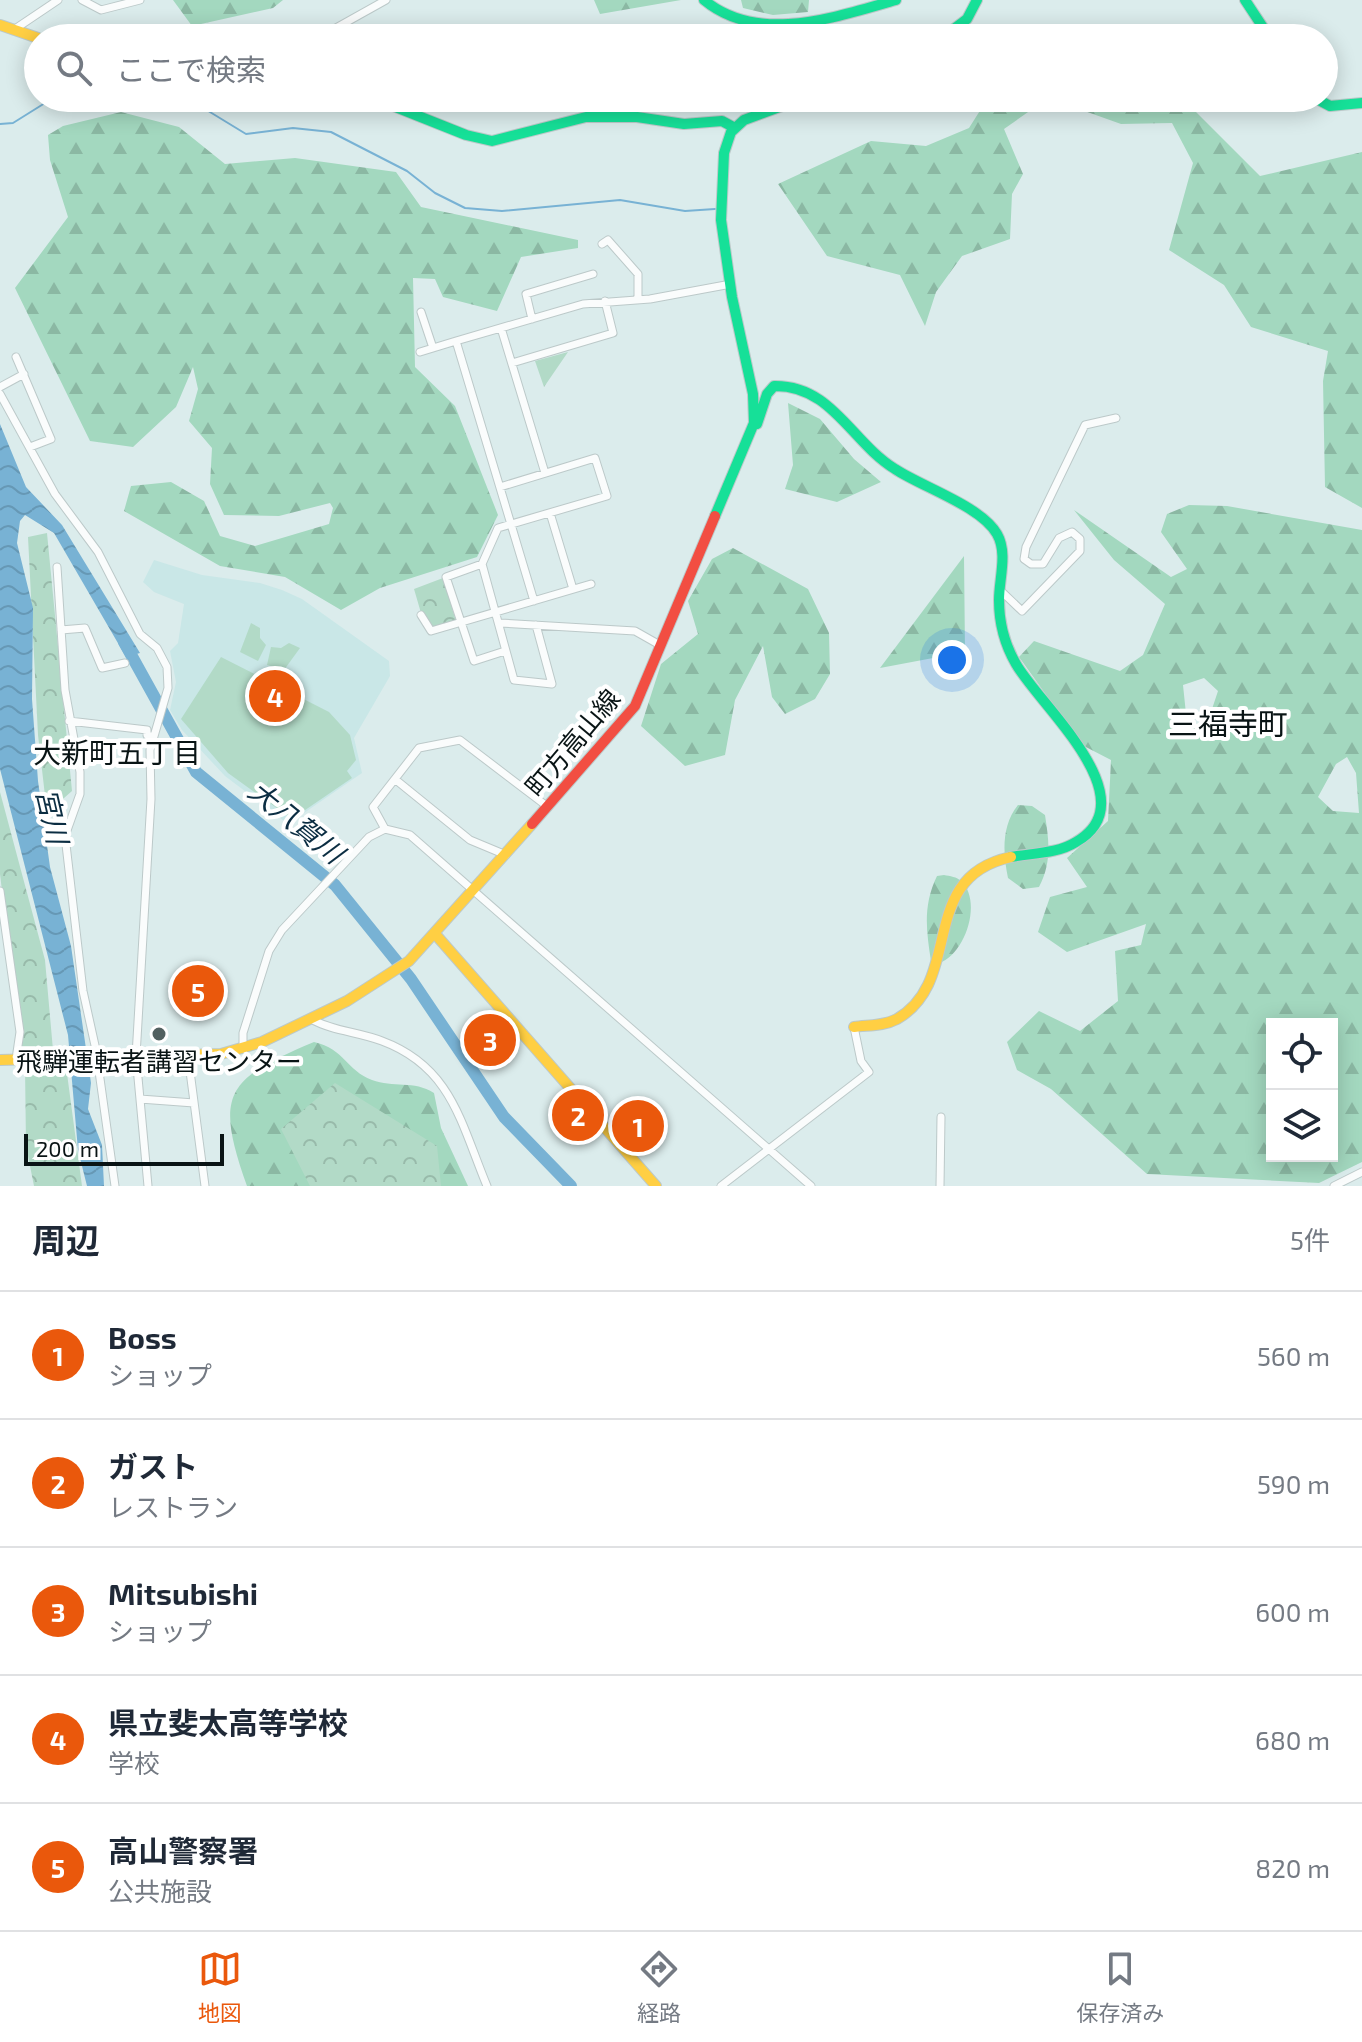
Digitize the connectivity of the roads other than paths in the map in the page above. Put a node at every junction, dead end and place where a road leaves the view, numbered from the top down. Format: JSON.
{"nodes":[{"id":1,"x":58,"y":0,"type":"edge"},
{"id":2,"x":82,"y":0,"type":"edge"},
{"id":3,"x":140,"y":0,"type":"edge"},
{"id":4,"x":386,"y":0,"type":"edge"},
{"id":5,"x":704,"y":0,"type":"edge"},
{"id":6,"x":896,"y":0,"type":"edge"},
{"id":7,"x":977,"y":0,"type":"edge"},
{"id":8,"x":1245,"y":0,"type":"edge"},
{"id":9,"x":343,"y":24,"type":"edge"},
{"id":10,"x":960,"y":24,"type":"edge"},
{"id":11,"x":1261,"y":24,"type":"edge"},
{"id":12,"x":0,"y":25,"type":"edge"},
{"id":13,"x":15,"y":29,"type":"junction"},
{"id":14,"x":24,"y":33,"type":"edge"},
{"id":15,"x":1362,"y":103,"type":"edge"},
{"id":16,"x":1338,"y":105,"type":"edge"},
{"id":17,"x":408,"y":112,"type":"edge"},
{"id":18,"x":764,"y":112,"type":"edge"},
{"id":19,"x":735,"y":128,"type":"junction"},
{"id":20,"x":602,"y":244,"type":"dead end"},
{"id":21,"x":593,"y":274,"type":"dead end"},
{"id":22,"x":731,"y":284,"type":"junction"},
{"id":23,"x":638,"y":299,"type":"junction"},
{"id":24,"x":605,"y":301,"type":"junction"},
{"id":25,"x":421,"y":312,"type":"dead end"},
{"id":26,"x":532,"y":319,"type":"junction"},
{"id":27,"x":501,"y":328,"type":"junction"},
{"id":28,"x":456,"y":341,"type":"junction"},
{"id":29,"x":433,"y":348,"type":"junction"},
{"id":30,"x":420,"y":352,"type":"dead end"},
{"id":31,"x":16,"y":357,"type":"dead end"},
{"id":32,"x":512,"y":363,"type":"junction"},
{"id":33,"x":24,"y":374,"type":"junction"},
{"id":34,"x":0,"y":387,"type":"edge"},
{"id":35,"x":0,"y":394,"type":"edge"},
{"id":36,"x":1116,"y":418,"type":"dead end"},
{"id":37,"x":752,"y":433,"type":"junction"},
{"id":38,"x":30,"y":447,"type":"junction"},
{"id":39,"x":545,"y":473,"type":"junction"},
{"id":40,"x":500,"y":487,"type":"junction"},
{"id":41,"x":550,"y":513,"type":"junction"},
{"id":42,"x":512,"y":525,"type":"junction"},
{"id":43,"x":482,"y":564,"type":"junction"},
{"id":44,"x":57,"y":567,"type":"dead end"},
{"id":45,"x":591,"y":584,"type":"dead end"},
{"id":46,"x":573,"y":589,"type":"junction"},
{"id":47,"x":1000,"y":590,"type":"junction"},
{"id":48,"x":534,"y":601,"type":"junction"},
{"id":49,"x":496,"y":612,"type":"junction"},
{"id":50,"x":421,"y":615,"type":"dead end"},
{"id":51,"x":461,"y":623,"type":"junction"},
{"id":52,"x":500,"y":623,"type":"junction"},
{"id":53,"x":536,"y":625,"type":"junction"},
{"id":54,"x":61,"y":630,"type":"junction"},
{"id":55,"x":658,"y":644,"type":"junction"},
{"id":56,"x":505,"y":651,"type":"junction"},
{"id":57,"x":125,"y":663,"type":"dead end"},
{"id":58,"x":69,"y":721,"type":"junction"},
{"id":59,"x":152,"y":734,"type":"junction"},
{"id":60,"x":396,"y":780,"type":"junction"},
{"id":61,"x":548,"y":807,"type":"junction"},
{"id":62,"x":385,"y":829,"type":"junction"},
{"id":63,"x":506,"y":855,"type":"junction"},
{"id":64,"x":0,"y":891,"type":"edge"},
{"id":65,"x":475,"y":891,"type":"junction"},
{"id":66,"x":436,"y":935,"type":"junction"},
{"id":67,"x":311,"y":1019,"type":"junction"},
{"id":68,"x":854,"y":1027,"type":"joint"},
{"id":69,"x":243,"y":1049,"type":"junction"},
{"id":70,"x":136,"y":1056,"type":"junction"},
{"id":71,"x":188,"y":1056,"type":"junction"},
{"id":72,"x":96,"y":1057,"type":"junction"},
{"id":73,"x":19,"y":1059,"type":"junction"},
{"id":74,"x":0,"y":1060,"type":"edge"},
{"id":75,"x":140,"y":1099,"type":"junction"},
{"id":76,"x":194,"y":1103,"type":"junction"},
{"id":77,"x":941,"y":1117,"type":"dead end"},
{"id":78,"x":771,"y":1151,"type":"junction"},
{"id":79,"x":1362,"y":1172,"type":"edge"},
{"id":80,"x":115,"y":1186,"type":"edge"},
{"id":81,"x":148,"y":1186,"type":"edge"},
{"id":82,"x":205,"y":1186,"type":"edge"},
{"id":83,"x":487,"y":1186,"type":"edge"},
{"id":84,"x":656,"y":1186,"type":"edge"},
{"id":85,"x":721,"y":1186,"type":"edge"},
{"id":86,"x":811,"y":1186,"type":"edge"},
{"id":87,"x":940,"y":1186,"type":"edge"},
{"id":88,"x":1334,"y":1186,"type":"edge"}],
"edges":[{"from":1,"to":13,"type":"street"},
{"from":2,"to":3,"type":"street"},
{"from":4,"to":9,"type":"street"},
{"from":5,"to":6,"type":"street"},
{"from":7,"to":10,"type":"street"},
{"from":8,"to":11,"type":"street"},
{"from":12,"to":13,"type":"street"},
{"from":13,"to":14,"type":"street"},
{"from":15,"to":16,"type":"street"},
{"from":17,"to":19,"type":"street"},
{"from":18,"to":19,"type":"street"},
{"from":19,"to":22,"type":"street","name":"町方高山線"},
{"from":20,"to":23,"type":"street"},
{"from":21,"to":26,"type":"street"},
{"from":22,"to":23,"type":"street"},
{"from":22,"to":37,"type":"street","name":"町方高山線"},
{"from":23,"to":24,"type":"street"},
{"from":24,"to":26,"type":"street"},
{"from":24,"to":32,"type":"street"},
{"from":25,"to":29,"type":"street"},
{"from":26,"to":27,"type":"street"},
{"from":27,"to":28,"type":"street"},
{"from":27,"to":32,"type":"street"},
{"from":28,"to":29,"type":"street"},
{"from":28,"to":40,"type":"street"},
{"from":29,"to":30,"type":"street"},
{"from":31,"to":33,"type":"street"},
{"from":32,"to":39,"type":"street"},
{"from":33,"to":34,"type":"street"},
{"from":33,"to":38,"type":"street"},
{"from":35,"to":38,"type":"street"},
{"from":36,"to":47,"type":"street"},
{"from":37,"to":47,"type":"street"},
{"from":37,"to":55,"type":"street","name":"町方高山線"},
{"from":38,"to":59,"type":"street"},
{"from":39,"to":40,"type":"street"},
{"from":39,"to":41,"type":"street"},
{"from":40,"to":42,"type":"street"},
{"from":41,"to":42,"type":"street"},
{"from":41,"to":46,"type":"street"},
{"from":42,"to":43,"type":"street"},
{"from":42,"to":48,"type":"street"},
{"from":43,"to":49,"type":"street"},
{"from":43,"to":51,"type":"street"},
{"from":44,"to":54,"type":"street"},
{"from":45,"to":46,"type":"street"},
{"from":46,"to":48,"type":"street"},
{"from":47,"to":68,"type":"street"},
{"from":48,"to":49,"type":"street"},
{"from":49,"to":51,"type":"street"},
{"from":49,"to":52,"type":"street"},
{"from":50,"to":51,"type":"street"},
{"from":51,"to":56,"type":"street"},
{"from":52,"to":53,"type":"street"},
{"from":52,"to":56,"type":"street"},
{"from":53,"to":55,"type":"street"},
{"from":53,"to":56,"type":"street"},
{"from":54,"to":57,"type":"street"},
{"from":54,"to":58,"type":"street"},
{"from":55,"to":61,"type":"street","name":"町方高山線"},
{"from":58,"to":59,"type":"street"},
{"from":58,"to":72,"type":"street"},
{"from":59,"to":70,"type":"street"},
{"from":60,"to":61,"type":"street"},
{"from":60,"to":62,"type":"street"},
{"from":60,"to":63,"type":"street"},
{"from":61,"to":63,"type":"street","name":"町方高山線"},
{"from":62,"to":65,"type":"street"},
{"from":62,"to":69,"type":"street"},
{"from":63,"to":65,"type":"street","name":"町方高山線"},
{"from":64,"to":73,"type":"street"},
{"from":65,"to":66,"type":"street","name":"町方高山線"},
{"from":65,"to":78,"type":"street"},
{"from":66,"to":67,"type":"street","name":"町方高山線"},
{"from":66,"to":84,"type":"street"},
{"from":67,"to":69,"type":"street","name":"町方高山線"},
{"from":67,"to":83,"type":"street"},
{"from":68,"to":78,"type":"street"},
{"from":69,"to":71,"type":"street","name":"町方高山線"},
{"from":70,"to":71,"type":"street","name":"町方高山線"},
{"from":70,"to":72,"type":"street","name":"町方高山線"},
{"from":70,"to":75,"type":"street"},
{"from":71,"to":76,"type":"street"},
{"from":72,"to":73,"type":"street","name":"町方高山線"},
{"from":72,"to":80,"type":"street"},
{"from":73,"to":74,"type":"street","name":"町方高山線"},
{"from":75,"to":76,"type":"street"},
{"from":75,"to":81,"type":"street"},
{"from":76,"to":82,"type":"street"},
{"from":77,"to":87,"type":"street"},
{"from":78,"to":85,"type":"street"},
{"from":78,"to":86,"type":"street"},
{"from":79,"to":88,"type":"street"}]}
